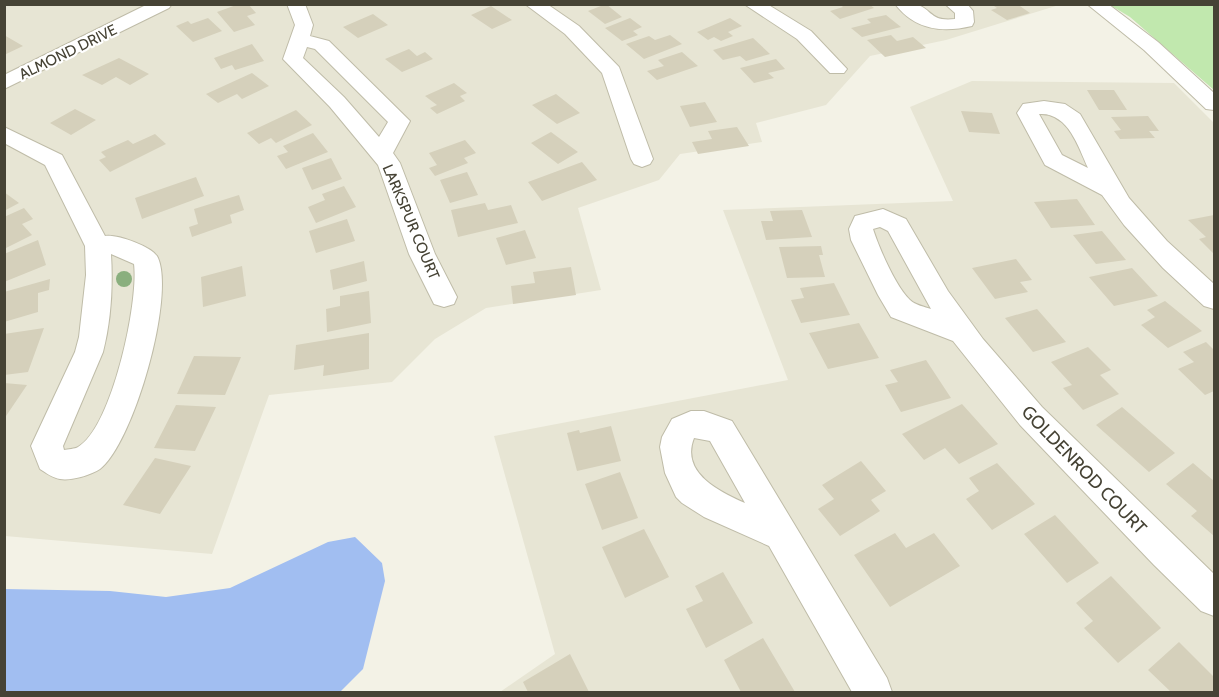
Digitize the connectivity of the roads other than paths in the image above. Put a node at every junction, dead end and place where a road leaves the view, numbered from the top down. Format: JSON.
{"nodes":[{"id":1,"x":163,"y":4,"type":"edge"},
{"id":2,"x":296,"y":4,"type":"edge"},
{"id":3,"x":534,"y":4,"type":"edge"},
{"id":4,"x":753,"y":4,"type":"edge"},
{"id":5,"x":904,"y":4,"type":"edge"},
{"id":6,"x":954,"y":4,"type":"edge"},
{"id":7,"x":1096,"y":4,"type":"edge"},
{"id":8,"x":299,"y":39,"type":"junction"},
{"id":9,"x":837,"y":69,"type":"dead end"},
{"id":10,"x":4,"y":83,"type":"edge"},
{"id":11,"x":1215,"y":104,"type":"edge"},
{"id":12,"x":4,"y":134,"type":"edge"},
{"id":13,"x":381,"y":154,"type":"junction"},
{"id":14,"x":642,"y":159,"type":"dead end"},
{"id":15,"x":1110,"y":189,"type":"dead end"},
{"id":16,"x":98,"y":246,"type":"junction"},
{"id":17,"x":444,"y":297,"type":"dead end"},
{"id":18,"x":1215,"y":299,"type":"edge"},
{"id":19,"x":963,"y":333,"type":"dead end"},
{"id":20,"x":779,"y":533,"type":"dead end"},
{"id":21,"x":1215,"y":598,"type":"edge"},
{"id":22,"x":873,"y":693,"type":"edge"}],
"edges":[{"from":1,"to":10,"type":"street","name":"ALMOND DRIVE"},
{"from":2,"to":8,"type":"street","name":"LARKSPUR COURT"},
{"from":3,"to":14,"type":"street"},
{"from":4,"to":9,"type":"street"},
{"from":5,"to":6,"type":"street"},
{"from":7,"to":11,"type":"street"},
{"from":8,"to":13,"type":"street","name":"LARKSPUR COURT"},
{"from":8,"to":13,"type":"street"},
{"from":12,"to":16,"type":"street"},
{"from":13,"to":17,"type":"street","name":"LARKSPUR COURT"},
{"from":15,"to":18,"type":"street"},
{"from":16,"to":16,"type":"street"},
{"from":19,"to":21,"type":"street","name":"GOLDENROD COURT"},
{"from":20,"to":22,"type":"street"}]}
